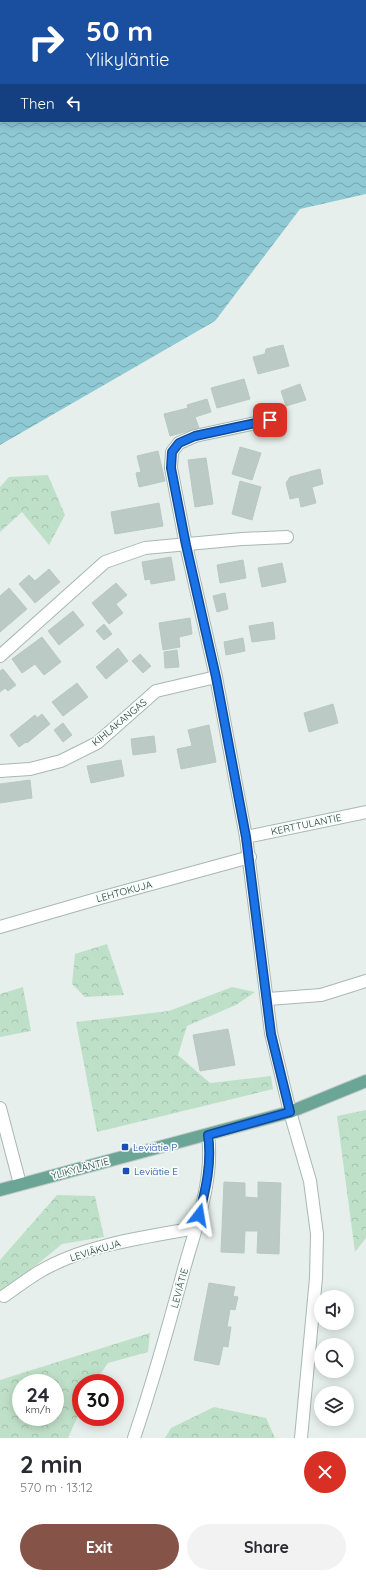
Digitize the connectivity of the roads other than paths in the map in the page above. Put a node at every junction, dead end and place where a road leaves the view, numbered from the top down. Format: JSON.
{"nodes":[{"id":1,"x":270,"y":420,"type":"dead end"},
{"id":2,"x":287,"y":537,"type":"dead end"},
{"id":3,"x":186,"y":545,"type":"junction"},
{"id":4,"x":0,"y":656,"type":"edge"},
{"id":5,"x":216,"y":677,"type":"junction"},
{"id":6,"x":0,"y":771,"type":"edge"},
{"id":7,"x":366,"y":812,"type":"edge"},
{"id":8,"x":246,"y":837,"type":"junction"},
{"id":9,"x":250,"y":857,"type":"junction"},
{"id":10,"x":0,"y":928,"type":"edge"},
{"id":11,"x":366,"y":981,"type":"edge"},
{"id":12,"x":268,"y":999,"type":"junction"},
{"id":13,"x":366,"y":1081,"type":"edge"},
{"id":14,"x":0,"y":1108,"type":"edge"},
{"id":15,"x":290,"y":1112,"type":"junction"},
{"id":16,"x":208,"y":1135,"type":"junction"},
{"id":17,"x":20,"y":1184,"type":"junction"},
{"id":18,"x":0,"y":1190,"type":"edge"},
{"id":19,"x":196,"y":1228,"type":"junction"},
{"id":20,"x":4,"y":1296,"type":"dead end"},
{"id":21,"x":134,"y":1438,"type":"edge"},
{"id":22,"x":301,"y":1438,"type":"edge"}],
"edges":[{"from":1,"to":3,"type":"street"},
{"from":2,"to":3,"type":"street"},
{"from":3,"to":4,"type":"street"},
{"from":3,"to":5,"type":"street"},
{"from":5,"to":6,"type":"street","name":"KIHLAKANGAS"},
{"from":5,"to":8,"type":"street"},
{"from":7,"to":8,"type":"street","name":"KERTTULANTIE"},
{"from":8,"to":9,"type":"street"},
{"from":9,"to":10,"type":"street","name":"LEHTOKUJA"},
{"from":9,"to":12,"type":"street"},
{"from":11,"to":12,"type":"street"},
{"from":12,"to":15,"type":"street"},
{"from":13,"to":15,"type":"main road","name":"YLIKYLÄNTIE"},
{"from":14,"to":17,"type":"street"},
{"from":15,"to":16,"type":"main road","name":"YLIKYLÄNTIE"},
{"from":15,"to":22,"type":"street"},
{"from":16,"to":17,"type":"main road","name":"YLIKYLÄNTIE"},
{"from":16,"to":19,"type":"street","name":"LEVIÄTIE"},
{"from":17,"to":18,"type":"main road","name":"YLIKYLÄNTIE"},
{"from":19,"to":20,"type":"street","name":"LEVIÄKUJA"},
{"from":19,"to":21,"type":"street","name":"LEVIÄTIE"}]}
